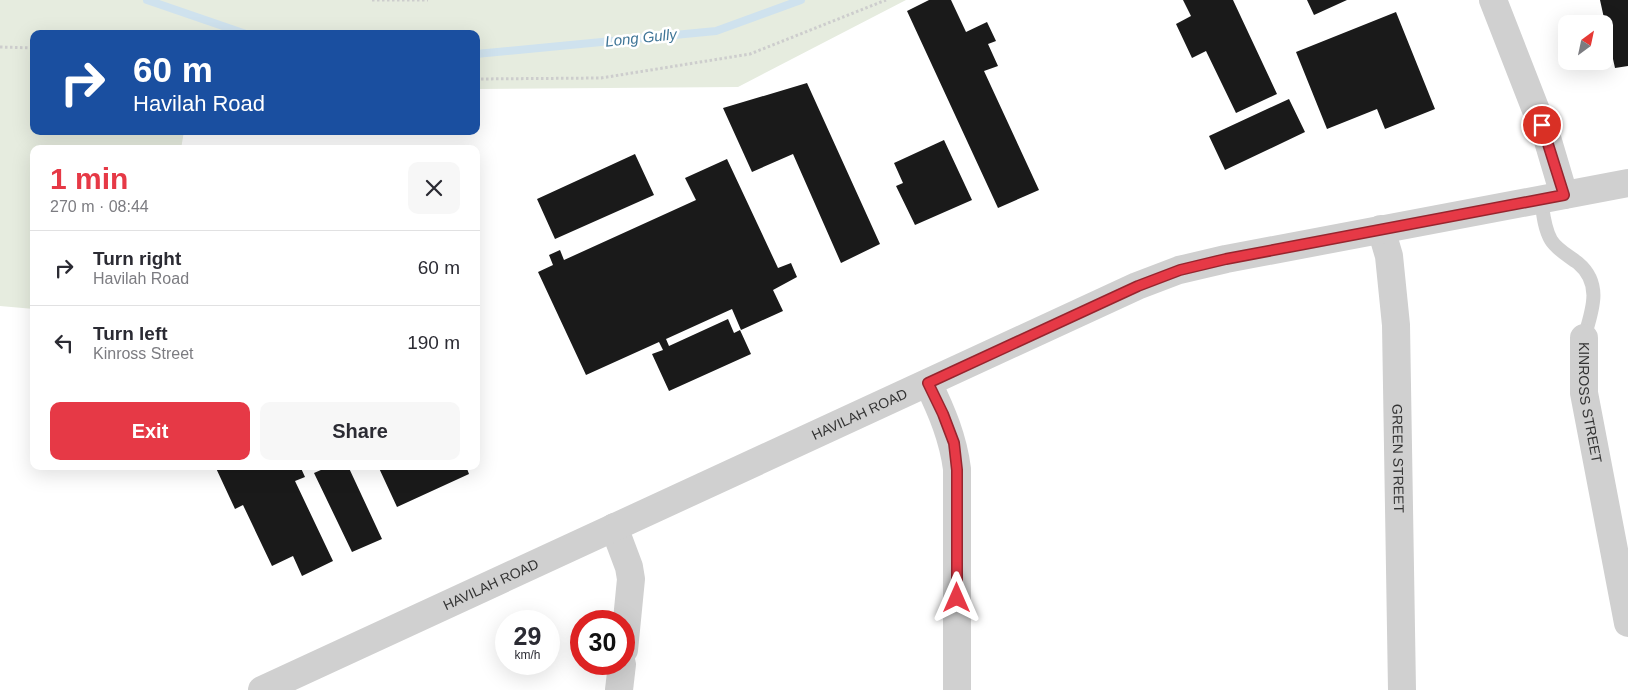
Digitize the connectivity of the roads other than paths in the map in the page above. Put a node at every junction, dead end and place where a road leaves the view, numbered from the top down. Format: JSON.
{"nodes":[{"id":1,"x":1493,"y":0,"type":"edge"},
{"id":2,"x":1628,"y":183,"type":"edge"},
{"id":3,"x":1553,"y":197,"type":"junction"},
{"id":4,"x":1381,"y":229,"type":"junction"},
{"id":5,"x":1584,"y":338,"type":"joint"},
{"id":6,"x":928,"y":383,"type":"junction"},
{"id":7,"x":614,"y":527,"type":"junction"},
{"id":8,"x":628,"y":610,"type":"edge"},
{"id":9,"x":1628,"y":623,"type":"edge"},
{"id":10,"x":621,"y":675,"type":"edge"},
{"id":11,"x":262,"y":690,"type":"edge"},
{"id":12,"x":619,"y":690,"type":"edge"},
{"id":13,"x":957,"y":690,"type":"edge"},
{"id":14,"x":1402,"y":690,"type":"edge"}],
"edges":[{"from":1,"to":3,"type":"street","name":"KINROSS STREET"},
{"from":2,"to":3,"type":"street","name":"HAVILAH ROAD"},
{"from":3,"to":4,"type":"street","name":"HAVILAH ROAD"},
{"from":3,"to":5,"type":"lane","name":"KINROSS STREET"},
{"from":4,"to":6,"type":"street","name":"HAVILAH ROAD"},
{"from":4,"to":14,"type":"street","name":"GREEN STREET"},
{"from":5,"to":9,"type":"street","name":"KINROSS STREET"},
{"from":6,"to":7,"type":"street","name":"HAVILAH ROAD"},
{"from":6,"to":13,"type":"street"},
{"from":7,"to":8,"type":"street"},
{"from":7,"to":11,"type":"street","name":"HAVILAH ROAD"},
{"from":10,"to":12,"type":"street"}]}
